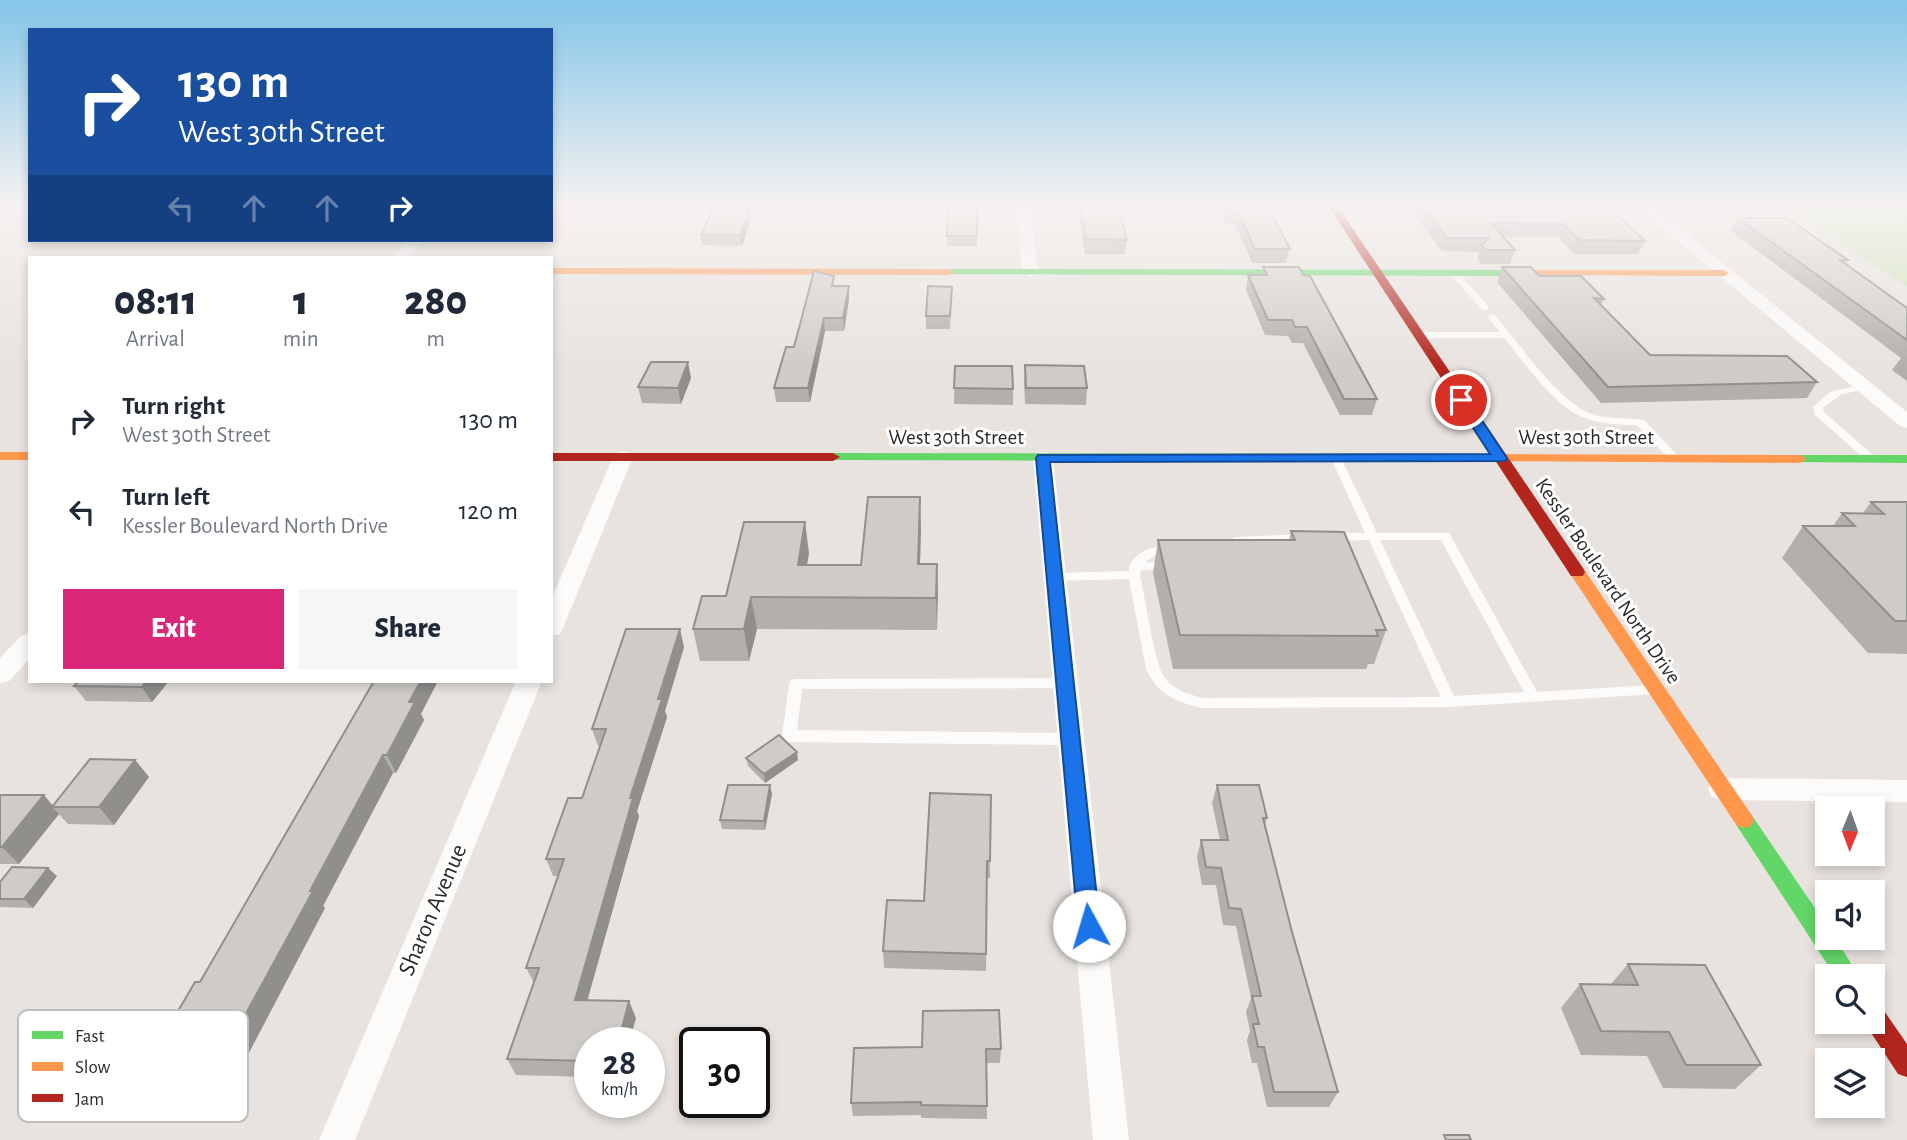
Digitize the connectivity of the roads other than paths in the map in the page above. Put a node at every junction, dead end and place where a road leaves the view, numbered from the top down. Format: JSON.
{"nodes":[{"id":1,"x":1029,"y":260,"type":"edge"},
{"id":2,"x":1369,"y":260,"type":"edge"},
{"id":3,"x":1708,"y":260,"type":"edge"},
{"id":4,"x":553,"y":271,"type":"edge"},
{"id":5,"x":1030,"y":272,"type":"junction"},
{"id":6,"x":1377,"y":272,"type":"junction"},
{"id":7,"x":1454,"y":272,"type":"junction"},
{"id":8,"x":1724,"y":273,"type":"junction"},
{"id":9,"x":1418,"y":335,"type":"junction"},
{"id":10,"x":1508,"y":335,"type":"junction"},
{"id":11,"x":1864,"y":387,"type":"junction"},
{"id":12,"x":1907,"y":422,"type":"edge"},
{"id":13,"x":0,"y":456,"type":"edge"},
{"id":14,"x":28,"y":456,"type":"edge"},
{"id":15,"x":553,"y":457,"type":"edge"},
{"id":16,"x":623,"y":457,"type":"junction"},
{"id":17,"x":1043,"y":458,"type":"junction"},
{"id":18,"x":1336,"y":458,"type":"junction"},
{"id":19,"x":1500,"y":458,"type":"junction"},
{"id":20,"x":1674,"y":458,"type":"junction"},
{"id":21,"x":1871,"y":459,"type":"junction"},
{"id":22,"x":1907,"y":459,"type":"edge"},
{"id":23,"x":1371,"y":536,"type":"junction"},
{"id":24,"x":1265,"y":539,"type":"junction"},
{"id":25,"x":1218,"y":542,"type":"edge"},
{"id":26,"x":1184,"y":547,"type":"edge"},
{"id":27,"x":1247,"y":556,"type":"edge"},
{"id":28,"x":1186,"y":566,"type":"edge"},
{"id":29,"x":1134,"y":571,"type":"junction"},
{"id":30,"x":1055,"y":577,"type":"junction"},
{"id":31,"x":553,"y":623,"type":"edge"},
{"id":32,"x":28,"y":644,"type":"edge"},
{"id":33,"x":0,"y":674,"type":"edge"},
{"id":34,"x":528,"y":683,"type":"edge"},
{"id":35,"x":1065,"y":683,"type":"junction"},
{"id":36,"x":1656,"y":690,"type":"junction"},
{"id":37,"x":1533,"y":697,"type":"junction"},
{"id":38,"x":1450,"y":702,"type":"junction"},
{"id":39,"x":1071,"y":739,"type":"junction"},
{"id":40,"x":1723,"y":789,"type":"junction"},
{"id":41,"x":1907,"y":790,"type":"edge"},
{"id":42,"x":1840,"y":964,"type":"edge"},
{"id":43,"x":1885,"y":1032,"type":"edge"},
{"id":44,"x":1907,"y":1065,"type":"edge"},
{"id":45,"x":337,"y":1140,"type":"edge"},
{"id":46,"x":1111,"y":1140,"type":"edge"}],
"edges":[{"from":1,"to":5,"type":"street"},
{"from":2,"to":6,"type":"main road","name":"Kessler Boulevard North Drive"},
{"from":3,"to":8,"type":"street"},
{"from":4,"to":5,"type":"main road"},
{"from":5,"to":6,"type":"main road"},
{"from":6,"to":7,"type":"main road"},
{"from":6,"to":9,"type":"main road","name":"Kessler Boulevard North Drive"},
{"from":7,"to":8,"type":"main road"},
{"from":7,"to":10,"type":"lane"},
{"from":8,"to":11,"type":"street"},
{"from":9,"to":10,"type":"lane"},
{"from":9,"to":19,"type":"main road","name":"Kessler Boulevard North Drive"},
{"from":10,"to":20,"type":"lane"},
{"from":11,"to":12,"type":"street"},
{"from":11,"to":21,"type":"lane"},
{"from":13,"to":14,"type":"main road"},
{"from":15,"to":16,"type":"main road","name":"West 30th Street"},
{"from":16,"to":17,"type":"main road","name":"West 30th Street"},
{"from":16,"to":31,"type":"street"},
{"from":17,"to":18,"type":"main road","name":"West 30th Street"},
{"from":17,"to":30,"type":"street"},
{"from":18,"to":19,"type":"main road","name":"West 30th Street"},
{"from":18,"to":23,"type":"lane"},
{"from":19,"to":20,"type":"main road","name":"West 30th Street"},
{"from":19,"to":36,"type":"main road","name":"Kessler Boulevard North Drive"},
{"from":20,"to":21,"type":"main road","name":"West 30th Street"},
{"from":21,"to":22,"type":"main road","name":"West 30th Street"},
{"from":23,"to":24,"type":"lane"},
{"from":23,"to":37,"type":"lane"},
{"from":23,"to":38,"type":"lane"},
{"from":24,"to":25,"type":"lane"},
{"from":24,"to":27,"type":"lane"},
{"from":26,"to":29,"type":"lane"},
{"from":28,"to":29,"type":"lane"},
{"from":29,"to":30,"type":"lane"},
{"from":29,"to":38,"type":"lane"},
{"from":30,"to":35,"type":"street"},
{"from":32,"to":33,"type":"street"},
{"from":34,"to":45,"type":"street","name":"Sharon Avenue"},
{"from":35,"to":39,"type":"street"},
{"from":35,"to":39,"type":"lane"},
{"from":36,"to":37,"type":"lane"},
{"from":36,"to":40,"type":"main road","name":"Kessler Boulevard North Drive"},
{"from":37,"to":38,"type":"lane"},
{"from":39,"to":46,"type":"street"},
{"from":40,"to":41,"type":"street"},
{"from":40,"to":42,"type":"main road","name":"Kessler Boulevard North Drive"},
{"from":43,"to":44,"type":"main road"}]}
